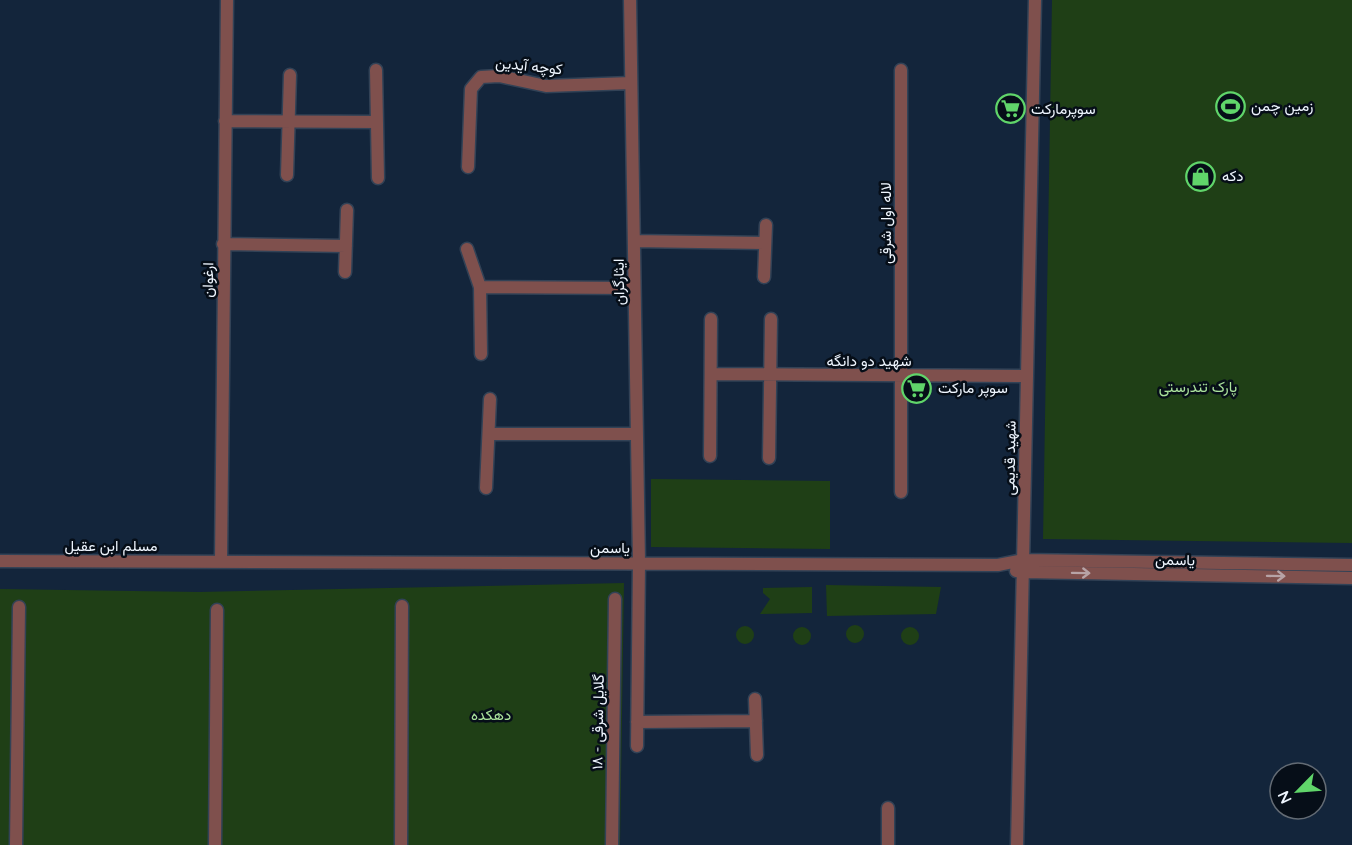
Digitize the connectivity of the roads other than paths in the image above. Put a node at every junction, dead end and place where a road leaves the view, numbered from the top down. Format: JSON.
{"nodes":[{"id":1,"x":227,"y":0,"type":"edge"},
{"id":2,"x":630,"y":0,"type":"edge"},
{"id":3,"x":1035,"y":0,"type":"edge"},
{"id":4,"x":376,"y":70,"type":"dead end"},
{"id":5,"x":901,"y":70,"type":"dead end"},
{"id":6,"x":290,"y":75,"type":"dead end"},
{"id":7,"x":631,"y":82,"type":"junction"},
{"id":8,"x":225,"y":121,"type":"junction"},
{"id":9,"x":289,"y":121,"type":"junction"},
{"id":10,"x":377,"y":122,"type":"junction"},
{"id":11,"x":468,"y":167,"type":"dead end"},
{"id":12,"x":287,"y":175,"type":"dead end"},
{"id":13,"x":378,"y":178,"type":"dead end"},
{"id":14,"x":347,"y":210,"type":"dead end"},
{"id":15,"x":766,"y":225,"type":"dead end"},
{"id":16,"x":634,"y":241,"type":"junction"},
{"id":17,"x":765,"y":243,"type":"junction"},
{"id":18,"x":223,"y":244,"type":"junction"},
{"id":19,"x":346,"y":246,"type":"junction"},
{"id":20,"x":467,"y":249,"type":"dead end"},
{"id":21,"x":345,"y":272,"type":"dead end"},
{"id":22,"x":764,"y":277,"type":"dead end"},
{"id":23,"x":480,"y":287,"type":"junction"},
{"id":24,"x":634,"y":288,"type":"junction"},
{"id":25,"x":711,"y":319,"type":"dead end"},
{"id":26,"x":771,"y":320,"type":"dead end"},
{"id":27,"x":481,"y":354,"type":"dead end"},
{"id":28,"x":711,"y":374,"type":"junction"},
{"id":29,"x":770,"y":375,"type":"junction"},
{"id":30,"x":901,"y":376,"type":"junction"},
{"id":31,"x":1027,"y":376,"type":"junction"},
{"id":32,"x":490,"y":399,"type":"dead end"},
{"id":33,"x":489,"y":434,"type":"junction"},
{"id":34,"x":637,"y":434,"type":"junction"},
{"id":35,"x":710,"y":456,"type":"dead end"},
{"id":36,"x":769,"y":458,"type":"dead end"},
{"id":37,"x":486,"y":488,"type":"dead end"},
{"id":38,"x":901,"y":492,"type":"dead end"},
{"id":39,"x":0,"y":561,"type":"edge"},
{"id":40,"x":222,"y":561,"type":"junction"},
{"id":41,"x":639,"y":564,"type":"junction"},
{"id":42,"x":1352,"y":565,"type":"edge"},
{"id":43,"x":1023,"y":566,"type":"junction"},
{"id":44,"x":1352,"y":578,"type":"edge"},
{"id":45,"x":615,"y":599,"type":"dead end"},
{"id":46,"x":402,"y":606,"type":"dead end"},
{"id":47,"x":19,"y":607,"type":"dead end"},
{"id":48,"x":217,"y":610,"type":"dead end"},
{"id":49,"x":755,"y":699,"type":"dead end"},
{"id":50,"x":637,"y":722,"type":"junction"},
{"id":51,"x":756,"y":722,"type":"junction"},
{"id":52,"x":637,"y":746,"type":"dead end"},
{"id":53,"x":757,"y":754,"type":"dead end"},
{"id":54,"x":888,"y":808,"type":"dead end"},
{"id":55,"x":16,"y":845,"type":"edge"},
{"id":56,"x":214,"y":845,"type":"edge"},
{"id":57,"x":400,"y":845,"type":"edge"},
{"id":58,"x":612,"y":845,"type":"edge"},
{"id":59,"x":888,"y":845,"type":"edge"},
{"id":60,"x":1017,"y":845,"type":"edge"}],
"edges":[{"from":1,"to":8,"type":"street","name":"ارغوان"},
{"from":2,"to":7,"type":"street","name":"ایثارگران"},
{"from":3,"to":31,"type":"street","name":"شهید قدیمی"},
{"from":4,"to":10,"type":"street"},
{"from":5,"to":30,"type":"street","name":"لاله اول شرقی"},
{"from":6,"to":9,"type":"street"},
{"from":7,"to":11,"type":"street","name":"کوچه آیدین"},
{"from":7,"to":16,"type":"street","name":"ایثارگران"},
{"from":8,"to":9,"type":"street"},
{"from":8,"to":18,"type":"street","name":"ارغوان"},
{"from":9,"to":10,"type":"street"},
{"from":9,"to":12,"type":"street"},
{"from":10,"to":13,"type":"street"},
{"from":14,"to":19,"type":"street"},
{"from":15,"to":17,"type":"street"},
{"from":16,"to":17,"type":"street"},
{"from":16,"to":24,"type":"street","name":"ایثارگران"},
{"from":17,"to":22,"type":"street"},
{"from":18,"to":19,"type":"street"},
{"from":18,"to":40,"type":"street","name":"ارغوان"},
{"from":19,"to":21,"type":"street"},
{"from":20,"to":23,"type":"street"},
{"from":23,"to":24,"type":"street"},
{"from":23,"to":27,"type":"street"},
{"from":24,"to":34,"type":"street","name":"ایثارگران"},
{"from":25,"to":28,"type":"street"},
{"from":26,"to":29,"type":"street"},
{"from":28,"to":29,"type":"street","name":"شهید دو دانگه"},
{"from":28,"to":35,"type":"street"},
{"from":29,"to":30,"type":"street","name":"شهید دو دانگه"},
{"from":29,"to":36,"type":"street"},
{"from":30,"to":31,"type":"street","name":"شهید دو دانگه"},
{"from":30,"to":38,"type":"street","name":"لاله اول شرقی"},
{"from":31,"to":43,"type":"street","name":"شهید قدیمی"},
{"from":32,"to":33,"type":"street"},
{"from":33,"to":34,"type":"street"},
{"from":33,"to":37,"type":"street"},
{"from":34,"to":41,"type":"street","name":"ایثارگران"},
{"from":39,"to":40,"type":"street","name":"مسلم ابن عقیل"},
{"from":40,"to":41,"type":"street","name":"یاسمن"},
{"from":41,"to":43,"type":"street","name":"یاسمن"},
{"from":41,"to":50,"type":"street","name":"ایثارگران"},
{"from":42,"to":43,"type":"street","name":"یاسمن"},
{"from":43,"to":44,"type":"street","name":"یاسمن","one_way":true},
{"from":43,"to":60,"type":"street","name":"شهید قدیمی"},
{"from":45,"to":58,"type":"street","name":"گلایل شرقی - ۱۸"},
{"from":46,"to":57,"type":"street"},
{"from":47,"to":55,"type":"street"},
{"from":48,"to":56,"type":"street"},
{"from":49,"to":51,"type":"street"},
{"from":50,"to":51,"type":"street"},
{"from":50,"to":52,"type":"street","name":"ایثارگران"},
{"from":51,"to":53,"type":"street"},
{"from":54,"to":59,"type":"street"}]}
